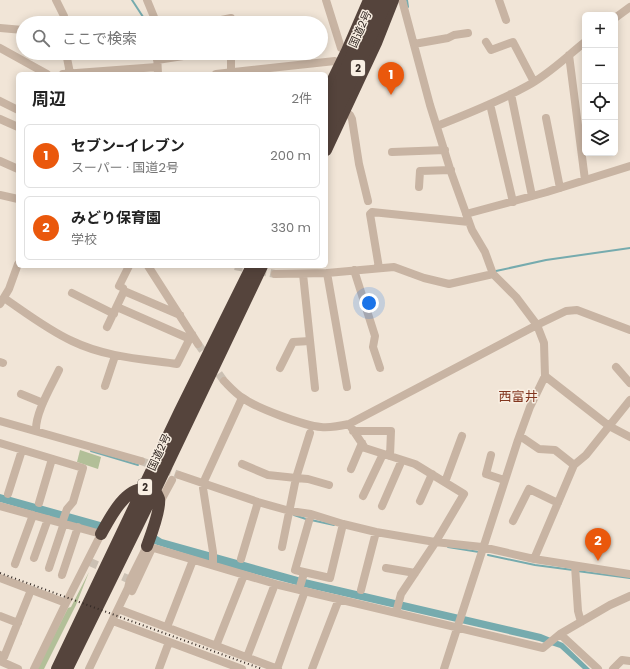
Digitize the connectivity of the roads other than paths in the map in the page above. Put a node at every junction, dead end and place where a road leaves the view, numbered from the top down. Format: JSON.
{"nodes":[{"id":1,"x":56,"y":0,"type":"edge"},
{"id":2,"x":147,"y":0,"type":"edge"},
{"id":3,"x":326,"y":0,"type":"edge"},
{"id":4,"x":369,"y":0,"type":"edge"},
{"id":5,"x":377,"y":0,"type":"edge"},
{"id":6,"x":402,"y":0,"type":"edge"},
{"id":7,"x":499,"y":0,"type":"edge"},
{"id":8,"x":390,"y":4,"type":"edge"},
{"id":9,"x":630,"y":8,"type":"edge"},
{"id":10,"x":404,"y":12,"type":"junction"},
{"id":11,"x":64,"y":16,"type":"edge"},
{"id":12,"x":154,"y":16,"type":"edge"},
{"id":13,"x":618,"y":16,"type":"edge"},
{"id":14,"x":506,"y":20,"type":"dead end"},
{"id":15,"x":0,"y":28,"type":"edge"},
{"id":16,"x":16,"y":29,"type":"edge"},
{"id":17,"x":468,"y":33,"type":"dead end"},
{"id":18,"x":486,"y":42,"type":"dead end"},
{"id":19,"x":416,"y":43,"type":"junction"},
{"id":20,"x":582,"y":44,"type":"edge"},
{"id":21,"x":0,"y":48,"type":"edge"},
{"id":22,"x":347,"y":50,"type":"junction"},
{"id":23,"x":569,"y":55,"type":"junction"},
{"id":24,"x":16,"y":57,"type":"edge"},
{"id":25,"x":22,"y":60,"type":"edge"},
{"id":26,"x":66,"y":60,"type":"edge"},
{"id":27,"x":177,"y":60,"type":"edge"},
{"id":28,"x":231,"y":60,"type":"edge"},
{"id":29,"x":156,"y":65,"type":"edge"},
{"id":30,"x":338,"y":69,"type":"junction"},
{"id":31,"x":43,"y":72,"type":"edge"},
{"id":32,"x":67,"y":72,"type":"edge"},
{"id":33,"x":87,"y":72,"type":"edge"},
{"id":34,"x":231,"y":72,"type":"joint"},
{"id":35,"x":534,"y":82,"type":"junction"},
{"id":36,"x":357,"y":84,"type":"junction"},
{"id":37,"x":328,"y":90,"type":"edge"},
{"id":38,"x":511,"y":94,"type":"junction"},
{"id":39,"x":0,"y":101,"type":"edge"},
{"id":40,"x":490,"y":104,"type":"junction"},
{"id":41,"x":16,"y":109,"type":"edge"},
{"id":42,"x":328,"y":109,"type":"edge"},
{"id":43,"x":345,"y":111,"type":"junction"},
{"id":44,"x":546,"y":118,"type":"dead end"},
{"id":45,"x":0,"y":119,"type":"edge"},
{"id":46,"x":16,"y":126,"type":"edge"},
{"id":47,"x":437,"y":126,"type":"junction"},
{"id":48,"x":328,"y":130,"type":"edge"},
{"id":49,"x":328,"y":146,"type":"edge"},
{"id":50,"x":445,"y":150,"type":"junction"},
{"id":51,"x":392,"y":152,"type":"dead end"},
{"id":52,"x":0,"y":161,"type":"edge"},
{"id":53,"x":630,"y":166,"type":"edge"},
{"id":54,"x":16,"y":168,"type":"edge"},
{"id":55,"x":451,"y":170,"type":"junction"},
{"id":56,"x":585,"y":180,"type":"junction"},
{"id":57,"x":419,"y":186,"type":"dead end"},
{"id":58,"x":560,"y":188,"type":"junction"},
{"id":59,"x":0,"y":195,"type":"edge"},
{"id":60,"x":532,"y":196,"type":"junction"},
{"id":61,"x":16,"y":199,"type":"edge"},
{"id":62,"x":368,"y":201,"type":"dead end"},
{"id":63,"x":513,"y":202,"type":"junction"},
{"id":64,"x":469,"y":215,"type":"junction"},
{"id":65,"x":379,"y":265,"type":"junction"},
{"id":66,"x":17,"y":268,"type":"edge"},
{"id":67,"x":128,"y":268,"type":"edge"},
{"id":68,"x":149,"y":268,"type":"edge"},
{"id":69,"x":241,"y":268,"type":"edge"},
{"id":70,"x":251,"y":268,"type":"edge"},
{"id":71,"x":261,"y":268,"type":"edge"},
{"id":72,"x":273,"y":270,"type":"edge"},
{"id":73,"x":354,"y":270,"type":"junction"},
{"id":74,"x":327,"y":273,"type":"junction"},
{"id":75,"x":303,"y":274,"type":"junction"},
{"id":76,"x":493,"y":274,"type":"junction"},
{"id":77,"x":123,"y":288,"type":"dead end"},
{"id":78,"x":72,"y":293,"type":"dead end"},
{"id":79,"x":2,"y":301,"type":"edge"},
{"id":80,"x":115,"y":310,"type":"junction"},
{"id":81,"x":180,"y":315,"type":"junction"},
{"id":82,"x":537,"y":325,"type":"junction"},
{"id":83,"x":107,"y":327,"type":"dead end"},
{"id":84,"x":630,"y":330,"type":"edge"},
{"id":85,"x":191,"y":337,"type":"junction"},
{"id":86,"x":310,"y":341,"type":"junction"},
{"id":87,"x":198,"y":344,"type":"tunnel mouth"},
{"id":88,"x":115,"y":356,"type":"junction"},
{"id":89,"x":616,"y":367,"type":"dead end"},
{"id":90,"x":280,"y":368,"type":"dead end"},
{"id":91,"x":380,"y":368,"type":"dead end"},
{"id":92,"x":59,"y":370,"type":"dead end"},
{"id":93,"x":211,"y":373,"type":"junction"},
{"id":94,"x":545,"y":376,"type":"junction"},
{"id":95,"x":224,"y":382,"type":"tunnel mouth"},
{"id":96,"x":630,"y":383,"type":"edge"},
{"id":97,"x":105,"y":386,"type":"dead end"},
{"id":98,"x":348,"y":387,"type":"dead end"},
{"id":99,"x":315,"y":388,"type":"dead end"},
{"id":100,"x":21,"y":394,"type":"dead end"},
{"id":101,"x":242,"y":398,"type":"junction"},
{"id":102,"x":630,"y":400,"type":"edge"},
{"id":103,"x":43,"y":403,"type":"junction"},
{"id":104,"x":180,"y":411,"type":"junction"},
{"id":105,"x":0,"y":421,"type":"edge"},
{"id":106,"x":609,"y":426,"type":"junction"},
{"id":107,"x":351,"y":428,"type":"junction"},
{"id":108,"x":36,"y":431,"type":"junction"},
{"id":109,"x":310,"y":433,"type":"dead end"},
{"id":110,"x":462,"y":436,"type":"dead end"},
{"id":111,"x":520,"y":436,"type":"junction"},
{"id":112,"x":630,"y":437,"type":"edge"},
{"id":113,"x":362,"y":443,"type":"junction"},
{"id":114,"x":0,"y":444,"type":"edge"},
{"id":115,"x":22,"y":450,"type":"junction"},
{"id":116,"x":386,"y":455,"type":"junction"},
{"id":117,"x":492,"y":455,"type":"dead end"},
{"id":118,"x":52,"y":459,"type":"junction"},
{"id":119,"x":402,"y":460,"type":"junction"},
{"id":120,"x":141,"y":461,"type":"tunnel mouth"},
{"id":121,"x":242,"y":464,"type":"dead end"},
{"id":122,"x":574,"y":465,"type":"junction"},
{"id":123,"x":351,"y":469,"type":"dead end"},
{"id":124,"x":432,"y":474,"type":"junction"},
{"id":125,"x":296,"y":478,"type":"junction"},
{"id":126,"x":504,"y":480,"type":"junction"},
{"id":127,"x":445,"y":482,"type":"junction"},
{"id":128,"x":329,"y":485,"type":"dead end"},
{"id":129,"x":203,"y":486,"type":"junction"},
{"id":130,"x":150,"y":489,"type":"junction"},
{"id":131,"x":8,"y":494,"type":"dead end"},
{"id":132,"x":363,"y":496,"type":"dead end"},
{"id":133,"x":420,"y":501,"type":"dead end"},
{"id":134,"x":558,"y":502,"type":"junction"},
{"id":135,"x":39,"y":503,"type":"dead end"},
{"id":136,"x":257,"y":504,"type":"junction"},
{"id":137,"x":159,"y":505,"type":"junction"},
{"id":138,"x":0,"y":506,"type":"edge"},
{"id":139,"x":382,"y":506,"type":"dead end"},
{"id":140,"x":290,"y":511,"type":"junction"},
{"id":141,"x":33,"y":515,"type":"junction"},
{"id":142,"x":142,"y":517,"type":"junction"},
{"id":143,"x":310,"y":518,"type":"junction"},
{"id":144,"x":48,"y":519,"type":"junction"},
{"id":145,"x":513,"y":521,"type":"dead end"},
{"id":146,"x":63,"y":522,"type":"junction"},
{"id":147,"x":78,"y":527,"type":"junction"},
{"id":148,"x":342,"y":527,"type":"junction"},
{"id":149,"x":101,"y":534,"type":"junction"},
{"id":150,"x":375,"y":534,"type":"junction"},
{"id":151,"x":433,"y":545,"type":"junction"},
{"id":152,"x":149,"y":547,"type":"junction"},
{"id":153,"x":282,"y":547,"type":"dead end"},
{"id":154,"x":482,"y":547,"type":"junction"},
{"id":155,"x":34,"y":558,"type":"dead end"},
{"id":156,"x":241,"y":559,"type":"dead end"},
{"id":157,"x":193,"y":560,"type":"junction"},
{"id":158,"x":534,"y":560,"type":"junction"},
{"id":159,"x":107,"y":562,"type":"junction"},
{"id":160,"x":15,"y":564,"type":"dead end"},
{"id":161,"x":213,"y":564,"type":"junction"},
{"id":162,"x":49,"y":568,"type":"dead end"},
{"id":163,"x":386,"y":568,"type":"dead end"},
{"id":164,"x":575,"y":568,"type":"junction"},
{"id":165,"x":414,"y":573,"type":"junction"},
{"id":166,"x":630,"y":574,"type":"edge"},
{"id":167,"x":62,"y":575,"type":"dead end"},
{"id":168,"x":244,"y":575,"type":"junction"},
{"id":169,"x":303,"y":575,"type":"junction"},
{"id":170,"x":1,"y":581,"type":"edge"},
{"id":171,"x":275,"y":584,"type":"junction"},
{"id":172,"x":301,"y":589,"type":"junction"},
{"id":173,"x":31,"y":590,"type":"junction"},
{"id":174,"x":361,"y":590,"type":"dead end"},
{"id":175,"x":132,"y":591,"type":"dead end"},
{"id":176,"x":630,"y":596,"type":"edge"},
{"id":177,"x":338,"y":599,"type":"junction"},
{"id":178,"x":66,"y":603,"type":"junction"},
{"id":179,"x":397,"y":608,"type":"junction"},
{"id":180,"x":118,"y":609,"type":"junction"},
{"id":181,"x":0,"y":616,"type":"edge"},
{"id":182,"x":112,"y":621,"type":"junction"},
{"id":183,"x":581,"y":622,"type":"junction"},
{"id":184,"x":18,"y":623,"type":"junction"},
{"id":185,"x":459,"y":626,"type":"junction"},
{"id":186,"x":167,"y":628,"type":"junction"},
{"id":187,"x":558,"y":635,"type":"junction"},
{"id":188,"x":77,"y":638,"type":"junction"},
{"id":189,"x":169,"y":642,"type":"junction"},
{"id":190,"x":216,"y":646,"type":"junction"},
{"id":191,"x":0,"y":656,"type":"edge"},
{"id":192,"x":247,"y":657,"type":"junction"},
{"id":193,"x":0,"y":661,"type":"edge"},
{"id":194,"x":630,"y":661,"type":"edge"},
{"id":195,"x":18,"y":669,"type":"edge"},
{"id":196,"x":34,"y":669,"type":"edge"},
{"id":197,"x":49,"y":669,"type":"edge"},
{"id":198,"x":57,"y":669,"type":"edge"},
{"id":199,"x":67,"y":669,"type":"edge"},
{"id":200,"x":75,"y":669,"type":"edge"},
{"id":201,"x":89,"y":669,"type":"edge"},
{"id":202,"x":159,"y":669,"type":"edge"},
{"id":203,"x":242,"y":669,"type":"edge"},
{"id":204,"x":277,"y":669,"type":"edge"},
{"id":205,"x":312,"y":669,"type":"edge"},
{"id":206,"x":444,"y":669,"type":"edge"},
{"id":207,"x":598,"y":669,"type":"edge"},
{"id":208,"x":613,"y":669,"type":"edge"}],
"edges":[{"from":1,"to":11,"type":"street"},
{"from":2,"to":12,"type":"street"},
{"from":3,"to":22,"type":"street"},
{"from":4,"to":22,"type":"highway"},
{"from":5,"to":42,"type":"highway","name":"国道2号","number":"2","bridge":true},
{"from":6,"to":10,"type":"street"},
{"from":7,"to":14,"type":"street"},
{"from":8,"to":10,"type":"street"},
{"from":8,"to":36,"type":"highway"},
{"from":8,"to":48,"type":"highway","name":"国道2号","number":"2","bridge":true},
{"from":9,"to":13,"type":"street"},
{"from":10,"to":19,"type":"street"},
{"from":15,"to":16,"type":"street"},
{"from":17,"to":19,"type":"street"},
{"from":18,"to":35,"type":"street"},
{"from":19,"to":47,"type":"street"},
{"from":20,"to":23,"type":"street"},
{"from":21,"to":24,"type":"street"},
{"from":22,"to":30,"type":"highway"},
{"from":23,"to":35,"type":"street"},
{"from":23,"to":56,"type":"street"},
{"from":25,"to":31,"type":"street"},
{"from":26,"to":32,"type":"street"},
{"from":27,"to":29,"type":"street"},
{"from":28,"to":34,"type":"street"},
{"from":29,"to":33,"type":"street"},
{"from":30,"to":34,"type":"street"},
{"from":30,"to":36,"type":"highway"},
{"from":30,"to":37,"type":"highway"},
{"from":35,"to":38,"type":"street"},
{"from":36,"to":43,"type":"highway"},
{"from":38,"to":40,"type":"street"},
{"from":38,"to":60,"type":"street"},
{"from":39,"to":41,"type":"street"},
{"from":40,"to":47,"type":"street"},
{"from":40,"to":63,"type":"street"},
{"from":43,"to":49,"type":"highway"},
{"from":43,"to":62,"type":"street"},
{"from":44,"to":58,"type":"street"},
{"from":45,"to":46,"type":"street"},
{"from":47,"to":50,"type":"street"},
{"from":50,"to":51,"type":"street"},
{"from":50,"to":55,"type":"street"},
{"from":52,"to":54,"type":"street"},
{"from":53,"to":56,"type":"street"},
{"from":55,"to":57,"type":"street"},
{"from":55,"to":64,"type":"street"},
{"from":56,"to":58,"type":"street"},
{"from":58,"to":60,"type":"street"},
{"from":59,"to":61,"type":"street"},
{"from":60,"to":63,"type":"street"},
{"from":63,"to":64,"type":"street"},
{"from":64,"to":65,"type":"street"},
{"from":64,"to":76,"type":"street"},
{"from":65,"to":73,"type":"street"},
{"from":65,"to":76,"type":"street"},
{"from":66,"to":79,"type":"street"},
{"from":67,"to":77,"type":"street"},
{"from":68,"to":81,"type":"street"},
{"from":69,"to":104,"type":"highway"},
{"from":70,"to":104,"type":"highway","name":"国道2号","number":"2"},
{"from":71,"to":93,"type":"highway","name":"国道2号","number":"2"},
{"from":72,"to":75,"type":"street"},
{"from":72,"to":93,"type":"highway"},
{"from":73,"to":74,"type":"street"},
{"from":73,"to":91,"type":"street"},
{"from":74,"to":75,"type":"street"},
{"from":74,"to":98,"type":"street"},
{"from":75,"to":86,"type":"street"},
{"from":76,"to":82,"type":"street"},
{"from":78,"to":80,"type":"street"},
{"from":79,"to":88,"type":"street"},
{"from":80,"to":81,"type":"street"},
{"from":80,"to":83,"type":"street"},
{"from":80,"to":85,"type":"street"},
{"from":81,"to":85,"type":"street"},
{"from":82,"to":84,"type":"street"},
{"from":82,"to":94,"type":"street"},
{"from":82,"to":107,"type":"street"},
{"from":85,"to":87,"type":"street"},
{"from":85,"to":88,"type":"street"},
{"from":86,"to":90,"type":"street"},
{"from":86,"to":99,"type":"street"},
{"from":88,"to":97,"type":"street"},
{"from":89,"to":96,"type":"street"},
{"from":92,"to":103,"type":"street"},
{"from":93,"to":130,"type":"highway","name":"国道2号","number":"2"},
{"from":94,"to":106,"type":"street"},
{"from":94,"to":111,"type":"street"},
{"from":95,"to":101,"type":"street"},
{"from":100,"to":103,"type":"street"},
{"from":101,"to":107,"type":"street"},
{"from":101,"to":129,"type":"street"},
{"from":102,"to":106,"type":"street"},
{"from":103,"to":108,"type":"street"},
{"from":104,"to":130,"type":"highway","name":"国道2号","number":"2"},
{"from":105,"to":108,"type":"street"},
{"from":106,"to":112,"type":"street"},
{"from":106,"to":122,"type":"street"},
{"from":107,"to":113,"type":"street"},
{"from":107,"to":116,"type":"street"},
{"from":108,"to":120,"type":"street"},
{"from":109,"to":125,"type":"street"},
{"from":110,"to":127,"type":"street"},
{"from":111,"to":122,"type":"street"},
{"from":111,"to":126,"type":"street"},
{"from":113,"to":116,"type":"street"},
{"from":113,"to":123,"type":"street"},
{"from":114,"to":115,"type":"street"},
{"from":115,"to":118,"type":"street"},
{"from":115,"to":131,"type":"street"},
{"from":116,"to":119,"type":"street"},
{"from":116,"to":132,"type":"street"},
{"from":117,"to":126,"type":"street"},
{"from":118,"to":135,"type":"street"},
{"from":118,"to":146,"type":"street"},
{"from":119,"to":124,"type":"street"},
{"from":119,"to":139,"type":"street"},
{"from":121,"to":125,"type":"street"},
{"from":122,"to":134,"type":"street"},
{"from":124,"to":127,"type":"street"},
{"from":124,"to":133,"type":"street"},
{"from":125,"to":128,"type":"street"},
{"from":125,"to":140,"type":"street"},
{"from":126,"to":154,"type":"street"},
{"from":127,"to":151,"type":"street"},
{"from":129,"to":136,"type":"street"},
{"from":129,"to":137,"type":"street"},
{"from":129,"to":161,"type":"street"},
{"from":130,"to":137,"type":"highway"},
{"from":130,"to":142,"type":"highway","name":"国道2号","number":"2"},
{"from":130,"to":149,"type":"highway"},
{"from":130,"to":159,"type":"highway","name":"国道2号","number":"2"},
{"from":134,"to":145,"type":"street"},
{"from":134,"to":158,"type":"street"},
{"from":136,"to":140,"type":"street"},
{"from":136,"to":156,"type":"street"},
{"from":137,"to":152,"type":"highway"},
{"from":138,"to":141,"type":"street"},
{"from":140,"to":143,"type":"street"},
{"from":140,"to":153,"type":"street"},
{"from":141,"to":144,"type":"street"},
{"from":141,"to":160,"type":"street"},
{"from":142,"to":188,"type":"highway","name":"国道2号","number":"2"},
{"from":142,"to":200,"type":"highway"},
{"from":143,"to":148,"type":"street"},
{"from":143,"to":169,"type":"street"},
{"from":144,"to":146,"type":"street"},
{"from":144,"to":155,"type":"street"},
{"from":146,"to":147,"type":"street"},
{"from":146,"to":162,"type":"street"},
{"from":147,"to":149,"type":"street"},
{"from":147,"to":167,"type":"street"},
{"from":148,"to":150,"type":"street"},
{"from":148,"to":169,"type":"street"},
{"from":149,"to":178,"type":"street"},
{"from":150,"to":151,"type":"street"},
{"from":150,"to":174,"type":"street"},
{"from":151,"to":154,"type":"street"},
{"from":151,"to":165,"type":"street"},
{"from":152,"to":157,"type":"street"},
{"from":152,"to":175,"type":"street"},
{"from":152,"to":180,"type":"street"},
{"from":154,"to":158,"type":"street"},
{"from":154,"to":185,"type":"street"},
{"from":157,"to":161,"type":"street"},
{"from":157,"to":186,"type":"street"},
{"from":158,"to":164,"type":"street"},
{"from":159,"to":188,"type":"highway","name":"国道2号","number":"2"},
{"from":159,"to":197,"type":"highway"},
{"from":161,"to":168,"type":"street"},
{"from":163,"to":165,"type":"street"},
{"from":164,"to":166,"type":"street"},
{"from":164,"to":183,"type":"street"},
{"from":165,"to":179,"type":"street"},
{"from":168,"to":171,"type":"street"},
{"from":168,"to":190,"type":"street"},
{"from":169,"to":172,"type":"street"},
{"from":170,"to":173,"type":"street"},
{"from":171,"to":172,"type":"street"},
{"from":171,"to":192,"type":"street"},
{"from":172,"to":177,"type":"street"},
{"from":172,"to":204,"type":"street"},
{"from":173,"to":178,"type":"street"},
{"from":173,"to":184,"type":"street"},
{"from":176,"to":183,"type":"street"},
{"from":177,"to":179,"type":"street"},
{"from":177,"to":205,"type":"street"},
{"from":178,"to":196,"type":"street"},
{"from":179,"to":185,"type":"street"},
{"from":180,"to":182,"type":"street"},
{"from":180,"to":186,"type":"street"},
{"from":181,"to":184,"type":"street"},
{"from":182,"to":189,"type":"street"},
{"from":182,"to":201,"type":"street"},
{"from":183,"to":187,"type":"street"},
{"from":184,"to":191,"type":"street"},
{"from":185,"to":187,"type":"street"},
{"from":185,"to":206,"type":"street"},
{"from":186,"to":190,"type":"street"},
{"from":187,"to":207,"type":"street"},
{"from":188,"to":198,"type":"highway","name":"国道2号","number":"2"},
{"from":188,"to":199,"type":"highway","name":"国道2号","number":"2"},
{"from":189,"to":202,"type":"street"},
{"from":189,"to":203,"type":"street"},
{"from":190,"to":192,"type":"street"},
{"from":192,"to":204,"type":"street"},
{"from":193,"to":195,"type":"street"},
{"from":194,"to":208,"type":"street"}]}
